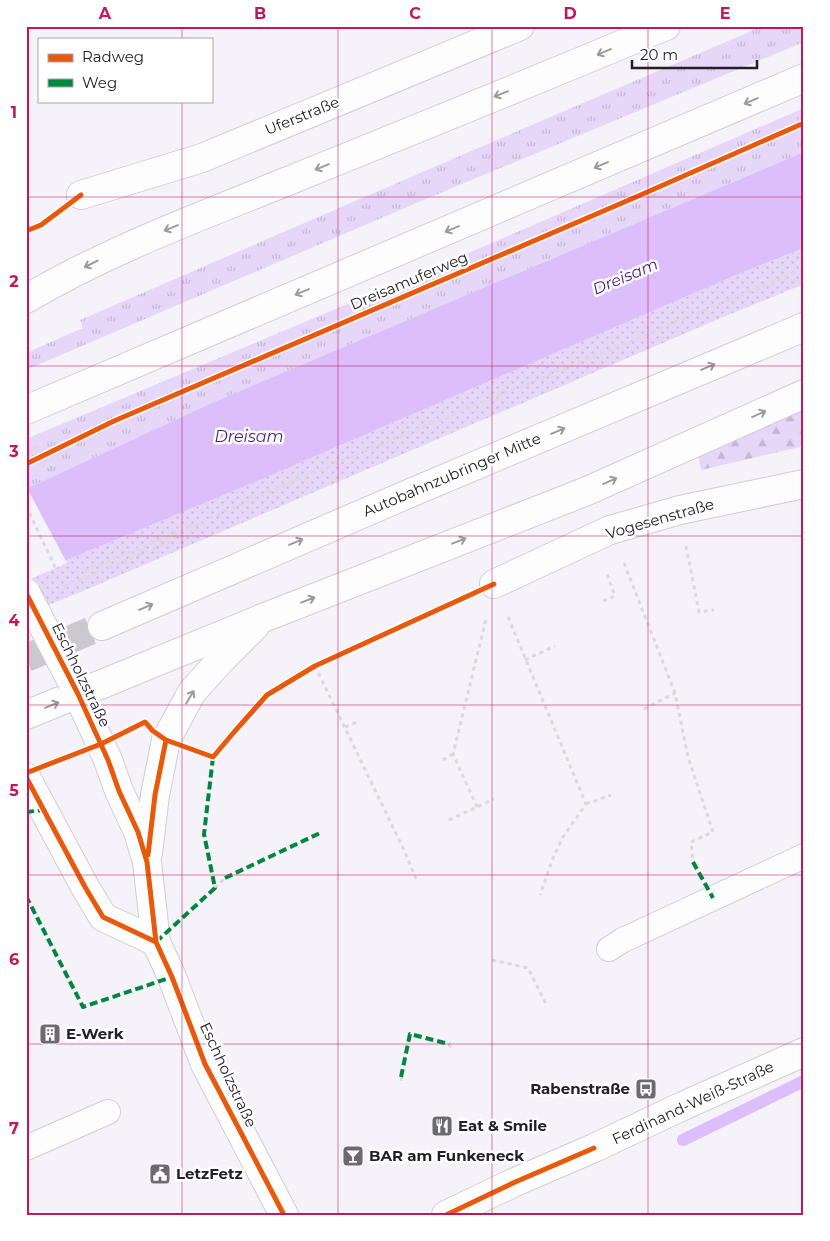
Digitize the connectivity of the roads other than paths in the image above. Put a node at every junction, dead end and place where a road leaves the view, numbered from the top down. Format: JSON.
{"nodes":[{"id":1,"x":520,"y":26,"type":"edge"},
{"id":2,"x":666,"y":26,"type":"edge"},
{"id":3,"x":800,"y":80,"type":"edge"},
{"id":4,"x":81,"y":195,"type":"dead end"},
{"id":5,"x":56,"y":281,"type":"junction"},
{"id":6,"x":26,"y":286,"type":"edge"},
{"id":7,"x":26,"y":299,"type":"edge"},
{"id":8,"x":804,"y":327,"type":"edge"},
{"id":9,"x":804,"y":394,"type":"edge"},
{"id":10,"x":26,"y":410,"type":"edge"},
{"id":11,"x":804,"y":484,"type":"edge"},
{"id":12,"x":494,"y":584,"type":"road end"},
{"id":13,"x":26,"y":593,"type":"edge"},
{"id":14,"x":262,"y":618,"type":"junction"},
{"id":15,"x":102,"y":626,"type":"tunnel mouth"},
{"id":16,"x":75,"y":688,"type":"junction"},
{"id":17,"x":26,"y":715,"type":"edge"},
{"id":18,"x":26,"y":777,"type":"edge"},
{"id":19,"x":35,"y":809,"type":"edge"},
{"id":20,"x":804,"y":856,"type":"edge"},
{"id":21,"x":147,"y":862,"type":"junction"},
{"id":22,"x":156,"y":942,"type":"junction"},
{"id":23,"x":609,"y":949,"type":"dead end"},
{"id":24,"x":804,"y":1052,"type":"edge"},
{"id":25,"x":108,"y":1112,"type":"dead end"},
{"id":26,"x":26,"y":1148,"type":"edge"},
{"id":27,"x":284,"y":1215,"type":"edge"},
{"id":28,"x":446,"y":1215,"type":"edge"}],
"edges":[{"from":1,"to":4,"type":"main road","name":"Uferstraße"},
{"from":2,"to":5,"type":"main road","one_way":true},
{"from":3,"to":10,"type":"main road","one_way":true},
{"from":5,"to":6,"type":"main road"},
{"from":5,"to":7,"type":"main road"},
{"from":15,"to":8,"type":"main road","name":"Autobahnzubringer Mitte","one_way":true},
{"from":14,"to":9,"type":"main road","one_way":true},
{"from":11,"to":12,"type":"main road","name":"Vogesenstraße"},
{"from":13,"to":16,"type":"main road","name":"Eschholzstraße","bridge":true},
{"from":14,"to":16,"type":"main road"},
{"from":21,"to":14,"type":"main road","one_way":true},
{"from":17,"to":16,"type":"main road","one_way":true},
{"from":16,"to":21,"type":"main road","name":"Eschholzstraße"},
{"from":18,"to":19,"type":"main road"},
{"from":19,"to":22,"type":"main road"},
{"from":20,"to":23,"type":"lane"},
{"from":21,"to":22,"type":"main road","name":"Eschholzstraße"},
{"from":22,"to":27,"type":"main road","name":"Eschholzstraße"},
{"from":24,"to":28,"type":"main road","name":"Ferdinand-Weiß-Straße"},
{"from":25,"to":26,"type":"lane"}]}
